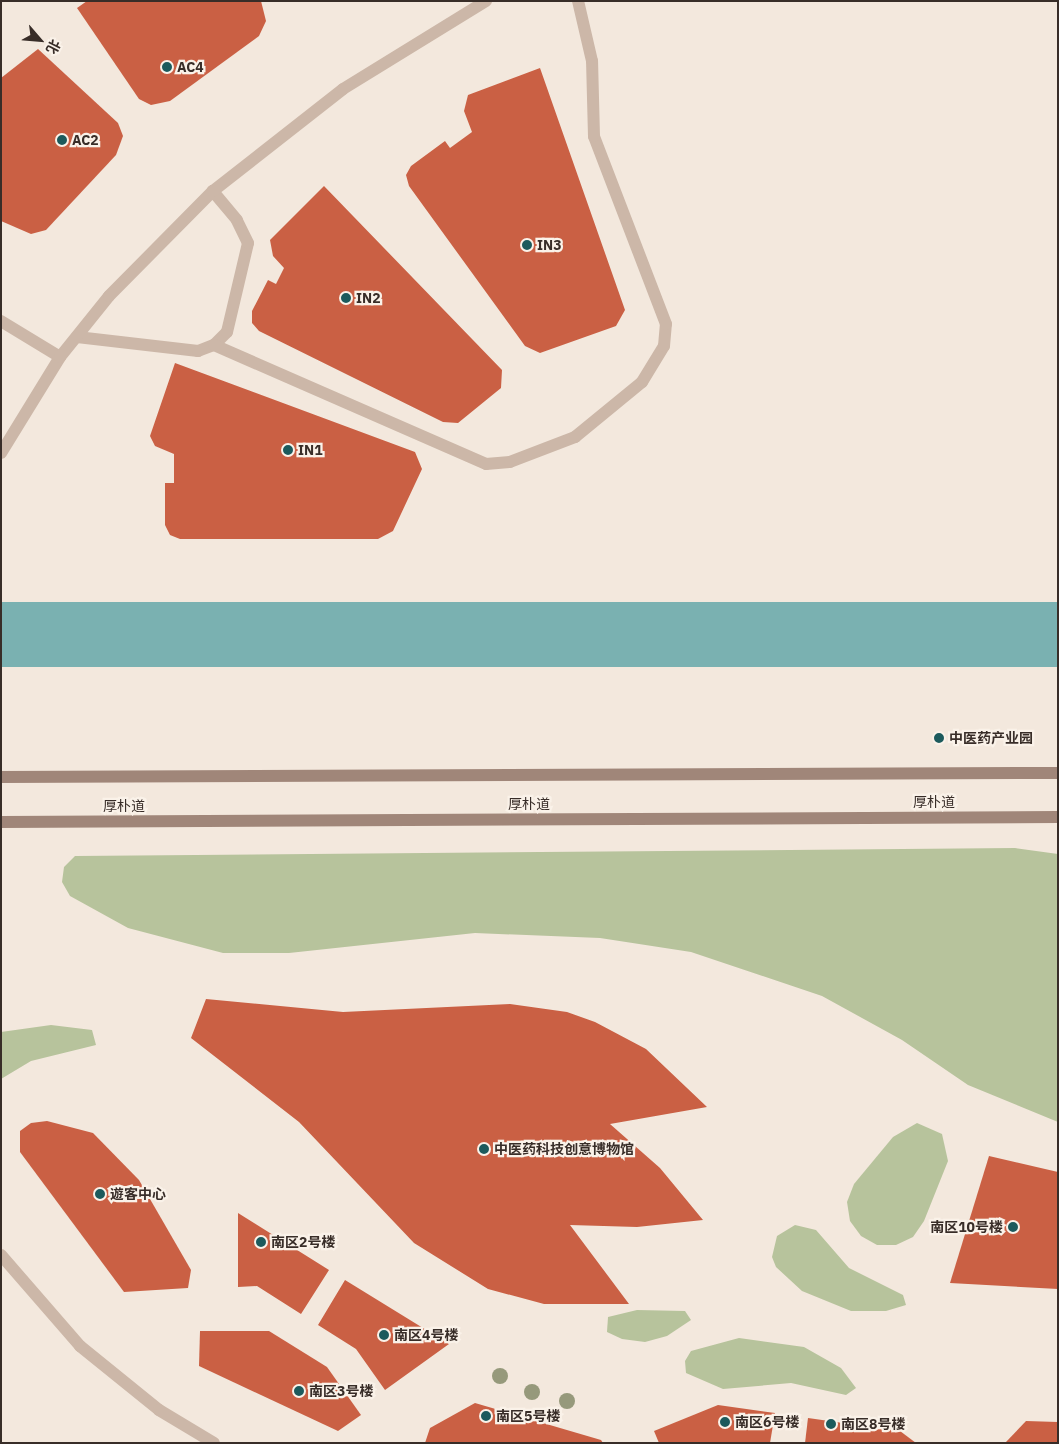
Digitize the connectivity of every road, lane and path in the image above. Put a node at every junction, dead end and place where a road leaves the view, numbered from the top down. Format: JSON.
{"nodes":[{"id":1,"x":486,"y":1,"type":"edge"},
{"id":2,"x":578,"y":1,"type":"edge"},
{"id":3,"x":213,"y":191,"type":"junction"},
{"id":4,"x":1,"y":321,"type":"edge"},
{"id":5,"x":77,"y":337,"type":"junction"},
{"id":6,"x":214,"y":345,"type":"junction"},
{"id":7,"x":60,"y":357,"type":"junction"},
{"id":8,"x":1,"y":454,"type":"edge"},
{"id":9,"x":1058,"y":773,"type":"edge"},
{"id":10,"x":1,"y":777,"type":"edge"},
{"id":11,"x":1058,"y":817,"type":"edge"},
{"id":12,"x":1,"y":822,"type":"edge"},
{"id":13,"x":1,"y":1255,"type":"edge"},
{"id":14,"x":214,"y":1443,"type":"edge"}],
"edges":[{"from":1,"to":3,"type":"street"},
{"from":2,"to":6,"type":"street"},
{"from":3,"to":5,"type":"street"},
{"from":3,"to":6,"type":"street"},
{"from":4,"to":7,"type":"street"},
{"from":5,"to":6,"type":"street"},
{"from":5,"to":7,"type":"street"},
{"from":7,"to":8,"type":"street"},
{"from":9,"to":10,"type":"main road","name":"厚朴道"},
{"from":11,"to":12,"type":"main road","name":"厚朴道"},
{"from":13,"to":14,"type":"street"}]}
